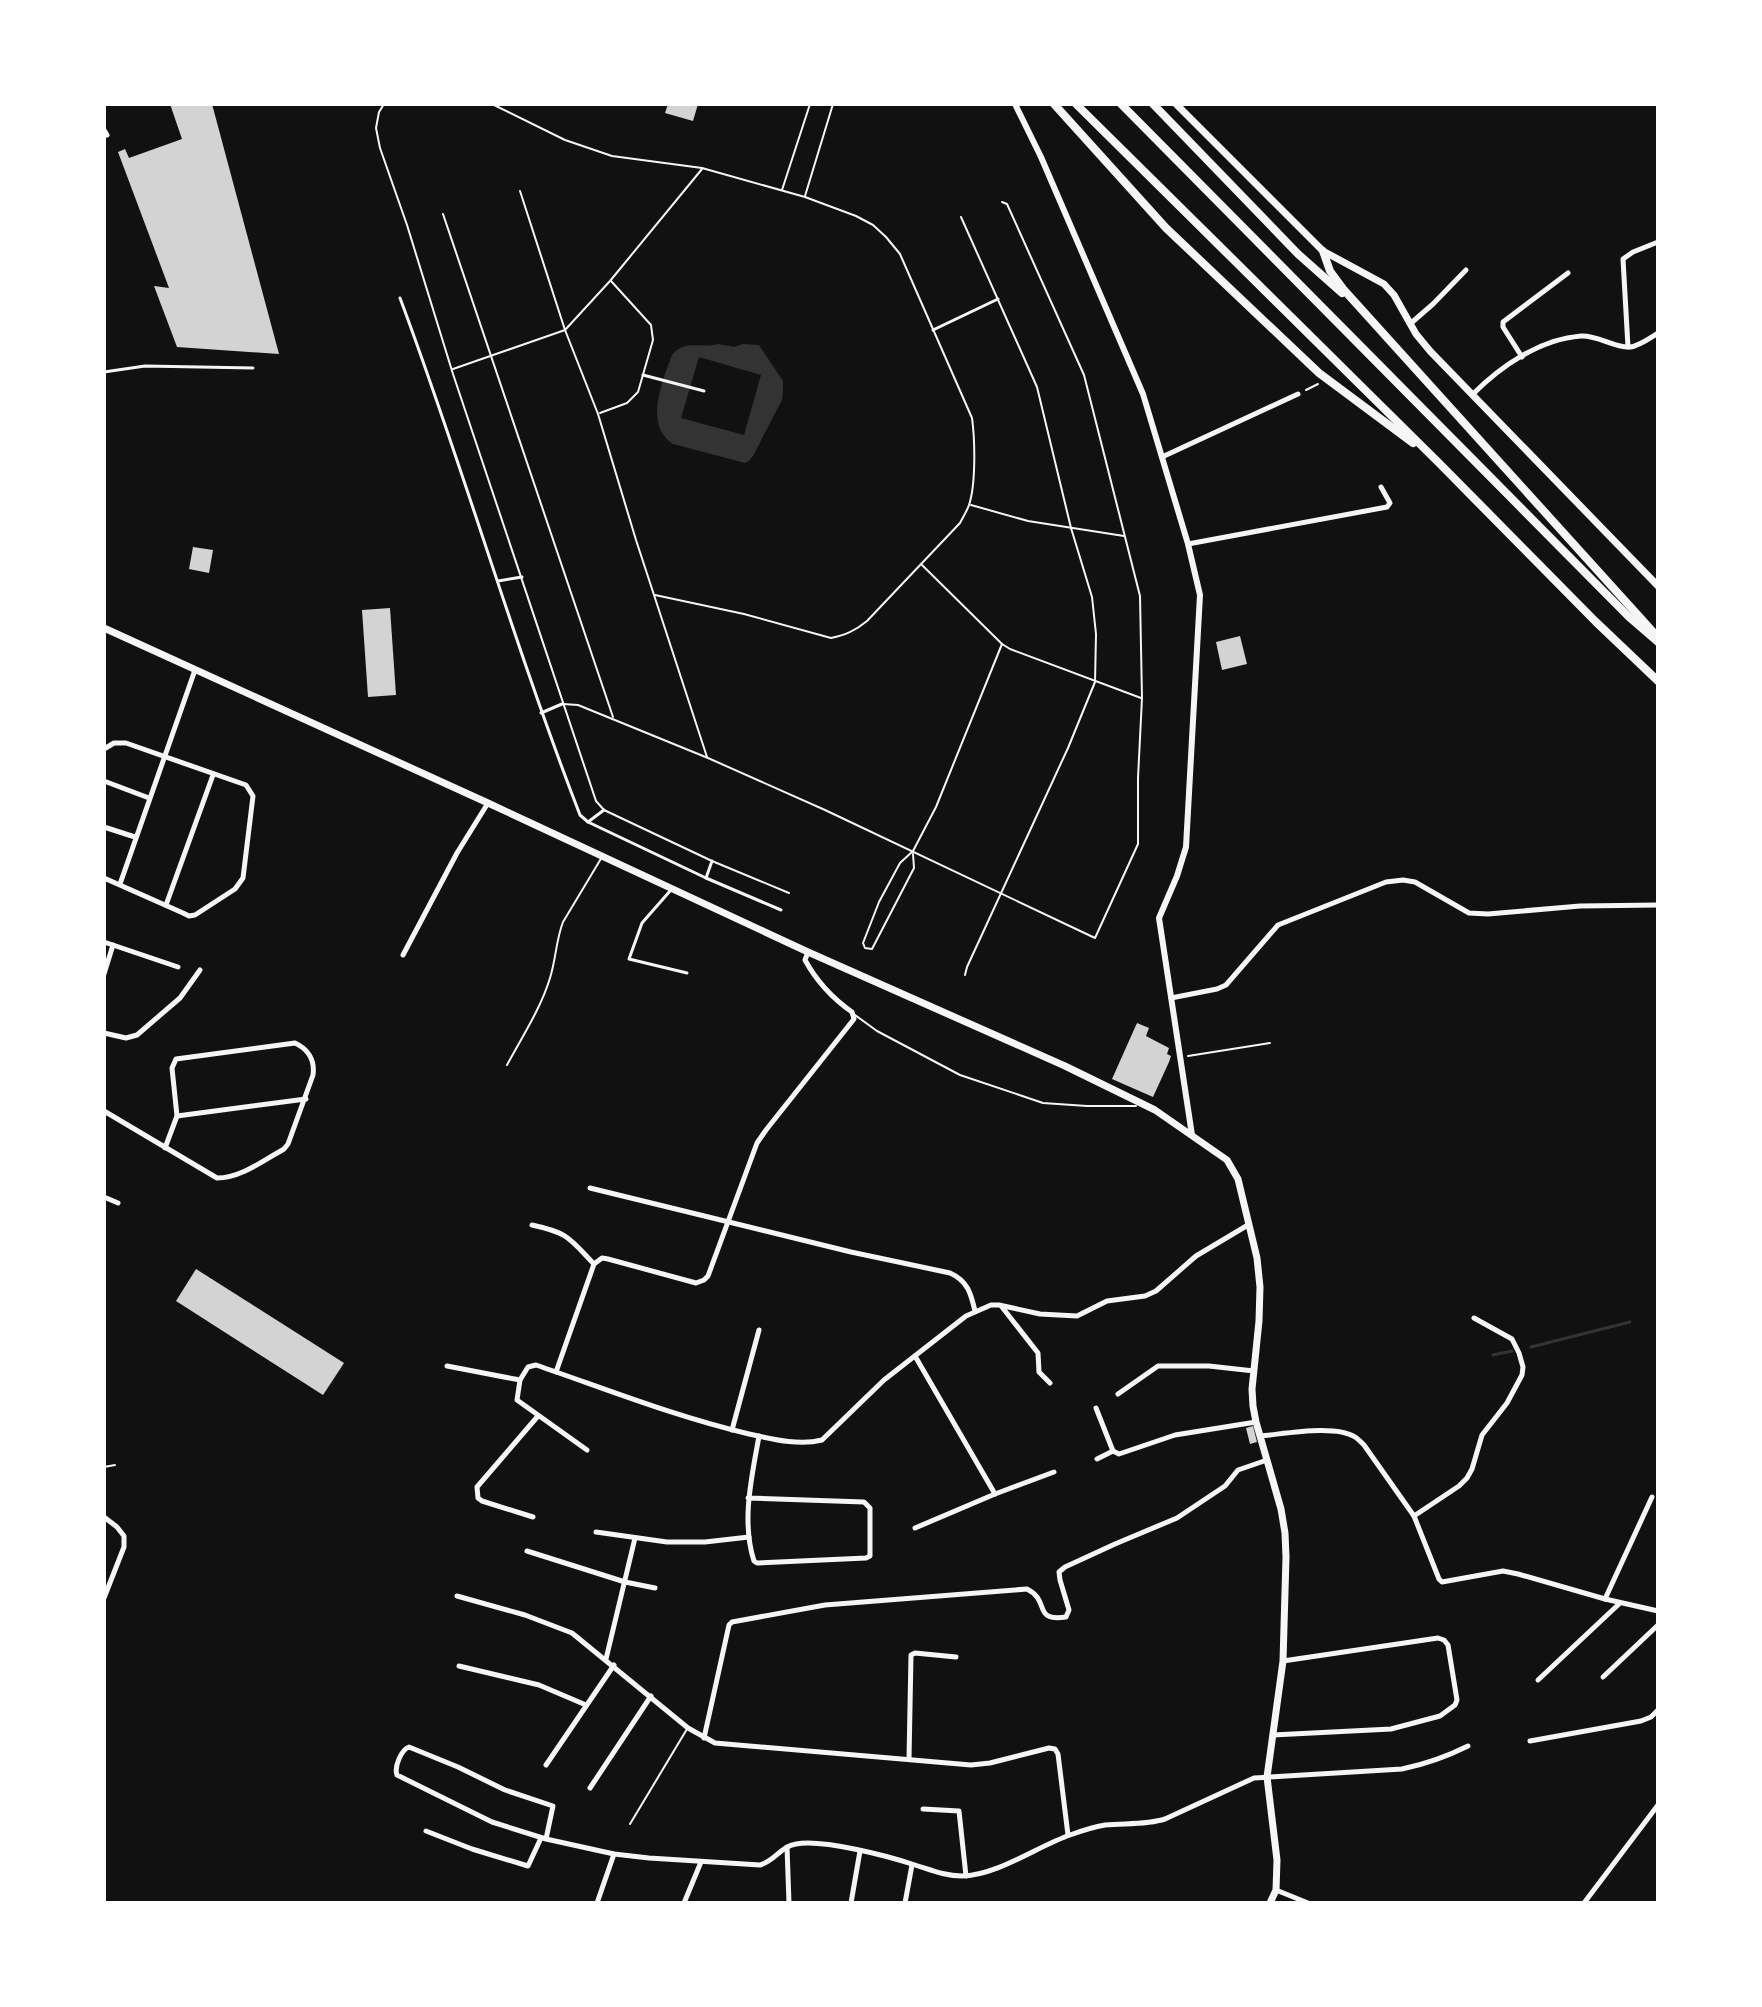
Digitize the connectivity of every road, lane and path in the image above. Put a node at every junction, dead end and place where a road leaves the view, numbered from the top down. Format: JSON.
{"nodes":[{"id":1,"x":384,"y":104,"type":"edge"},
{"id":2,"x":492,"y":104,"type":"edge"},
{"id":3,"x":810,"y":104,"type":"edge"},
{"id":4,"x":833,"y":104,"type":"edge"},
{"id":5,"x":1015,"y":104,"type":"edge"},
{"id":6,"x":1054,"y":104,"type":"edge"},
{"id":7,"x":1076,"y":104,"type":"edge"},
{"id":8,"x":1121,"y":104,"type":"edge"},
{"id":9,"x":1153,"y":104,"type":"edge"},
{"id":10,"x":1176,"y":104,"type":"edge"},
{"id":11,"x":702,"y":168,"type":"junction"},
{"id":12,"x":782,"y":190,"type":"junction"},
{"id":13,"x":520,"y":191,"type":"dead end"},
{"id":14,"x":805,"y":197,"type":"junction"},
{"id":15,"x":1002,"y":202,"type":"dead end"},
{"id":16,"x":443,"y":214,"type":"dead end"},
{"id":17,"x":961,"y":217,"type":"dead end"},
{"id":18,"x":1658,"y":242,"type":"edge"},
{"id":19,"x":1323,"y":251,"type":"junction"},
{"id":20,"x":1466,"y":270,"type":"dead end"},
{"id":21,"x":1568,"y":273,"type":"dead end"},
{"id":22,"x":610,"y":281,"type":"junction"},
{"id":23,"x":400,"y":298,"type":"dead end"},
{"id":24,"x":998,"y":299,"type":"junction"},
{"id":25,"x":1367,"y":315,"type":"junction"},
{"id":26,"x":1410,"y":324,"type":"junction"},
{"id":27,"x":565,"y":330,"type":"junction"},
{"id":28,"x":933,"y":330,"type":"junction"},
{"id":29,"x":1658,"y":333,"type":"edge"},
{"id":30,"x":1628,"y":347,"type":"junction"},
{"id":31,"x":492,"y":355,"type":"junction"},
{"id":32,"x":1522,"y":357,"type":"junction"},
{"id":33,"x":253,"y":368,"type":"dead end"},
{"id":34,"x":452,"y":370,"type":"junction"},
{"id":35,"x":104,"y":372,"type":"edge"},
{"id":36,"x":643,"y":375,"type":"junction"},
{"id":37,"x":1317,"y":385,"type":"dead end"},
{"id":38,"x":704,"y":391,"type":"dead end"},
{"id":39,"x":1298,"y":394,"type":"joint"},
{"id":40,"x":1473,"y":394,"type":"junction"},
{"id":41,"x":598,"y":414,"type":"junction"},
{"id":42,"x":1162,"y":457,"type":"junction"},
{"id":43,"x":1439,"y":463,"type":"junction"},
{"id":44,"x":1381,"y":487,"type":"dead end"},
{"id":45,"x":969,"y":505,"type":"junction"},
{"id":46,"x":1071,"y":528,"type":"junction"},
{"id":47,"x":1124,"y":536,"type":"junction"},
{"id":48,"x":1188,"y":544,"type":"junction"},
{"id":49,"x":921,"y":565,"type":"junction"},
{"id":50,"x":522,"y":577,"type":"junction"},
{"id":51,"x":498,"y":581,"type":"junction"},
{"id":52,"x":1658,"y":586,"type":"edge"},
{"id":53,"x":655,"y":595,"type":"junction"},
{"id":54,"x":104,"y":628,"type":"edge"},
{"id":55,"x":1658,"y":640,"type":"edge"},
{"id":56,"x":1002,"y":644,"type":"junction"},
{"id":57,"x":195,"y":670,"type":"junction"},
{"id":58,"x":1658,"y":681,"type":"edge"},
{"id":59,"x":1095,"y":682,"type":"junction"},
{"id":60,"x":1142,"y":698,"type":"junction"},
{"id":61,"x":562,"y":704,"type":"junction"},
{"id":62,"x":541,"y":713,"type":"junction"},
{"id":63,"x":613,"y":718,"type":"junction"},
{"id":64,"x":104,"y":749,"type":"edge"},
{"id":65,"x":165,"y":757,"type":"junction"},
{"id":66,"x":708,"y":758,"type":"junction"},
{"id":67,"x":213,"y":775,"type":"junction"},
{"id":68,"x":104,"y":781,"type":"edge"},
{"id":69,"x":149,"y":798,"type":"junction"},
{"id":70,"x":488,"y":803,"type":"junction"},
{"id":71,"x":604,"y":810,"type":"junction"},
{"id":72,"x":588,"y":822,"type":"junction"},
{"id":73,"x":104,"y":827,"type":"edge"},
{"id":74,"x":135,"y":837,"type":"junction"},
{"id":75,"x":913,"y":851,"type":"junction"},
{"id":76,"x":602,"y":856,"type":"junction"},
{"id":77,"x":712,"y":861,"type":"junction"},
{"id":78,"x":104,"y":878,"type":"edge"},
{"id":79,"x":706,"y":878,"type":"junction"},
{"id":80,"x":120,"y":884,"type":"junction"},
{"id":81,"x":672,"y":888,"type":"junction"},
{"id":82,"x":789,"y":893,"type":"dead end"},
{"id":83,"x":1001,"y":893,"type":"junction"},
{"id":84,"x":166,"y":905,"type":"junction"},
{"id":85,"x":1658,"y":905,"type":"edge"},
{"id":86,"x":781,"y":910,"type":"dead end"},
{"id":87,"x":104,"y":942,"type":"edge"},
{"id":88,"x":113,"y":945,"type":"junction"},
{"id":89,"x":808,"y":952,"type":"junction"},
{"id":90,"x":403,"y":955,"type":"dead end"},
{"id":91,"x":178,"y":967,"type":"dead end"},
{"id":92,"x":200,"y":970,"type":"dead end"},
{"id":93,"x":687,"y":973,"type":"dead end"},
{"id":94,"x":104,"y":974,"type":"edge"},
{"id":95,"x":965,"y":975,"type":"dead end"},
{"id":96,"x":1171,"y":998,"type":"junction"},
{"id":97,"x":854,"y":1014,"type":"junction"},
{"id":98,"x":104,"y":1033,"type":"edge"},
{"id":99,"x":1270,"y":1043,"type":"dead end"},
{"id":100,"x":1181,"y":1057,"type":"junction"},
{"id":101,"x":507,"y":1065,"type":"dead end"},
{"id":102,"x":306,"y":1099,"type":"junction"},
{"id":103,"x":1139,"y":1101,"type":"junction"},
{"id":104,"x":104,"y":1111,"type":"edge"},
{"id":105,"x":177,"y":1116,"type":"junction"},
{"id":106,"x":1192,"y":1135,"type":"junction"},
{"id":107,"x":165,"y":1148,"type":"junction"},
{"id":108,"x":590,"y":1188,"type":"dead end"},
{"id":109,"x":104,"y":1197,"type":"edge"},
{"id":110,"x":118,"y":1203,"type":"dead end"},
{"id":111,"x":728,"y":1221,"type":"junction"},
{"id":112,"x":1250,"y":1224,"type":"junction"},
{"id":113,"x":532,"y":1225,"type":"dead end"},
{"id":114,"x":594,"y":1264,"type":"junction"},
{"id":115,"x":1001,"y":1306,"type":"junction"},
{"id":116,"x":975,"y":1311,"type":"junction"},
{"id":117,"x":1474,"y":1318,"type":"dead end"},
{"id":118,"x":759,"y":1330,"type":"dead end"},
{"id":119,"x":915,"y":1356,"type":"junction"},
{"id":120,"x":447,"y":1366,"type":"dead end"},
{"id":121,"x":1254,"y":1371,"type":"junction"},
{"id":122,"x":556,"y":1372,"type":"junction"},
{"id":123,"x":520,"y":1380,"type":"junction"},
{"id":124,"x":1050,"y":1383,"type":"dead end"},
{"id":125,"x":1118,"y":1394,"type":"dead end"},
{"id":126,"x":1096,"y":1408,"type":"dead end"},
{"id":127,"x":538,"y":1416,"type":"junction"},
{"id":128,"x":1256,"y":1422,"type":"junction"},
{"id":129,"x":732,"y":1430,"type":"junction"},
{"id":130,"x":759,"y":1436,"type":"junction"},
{"id":131,"x":1260,"y":1436,"type":"junction"},
{"id":132,"x":587,"y":1450,"type":"dead end"},
{"id":133,"x":1114,"y":1452,"type":"junction"},
{"id":134,"x":1097,"y":1459,"type":"dead end"},
{"id":135,"x":1267,"y":1460,"type":"junction"},
{"id":136,"x":115,"y":1465,"type":"dead end"},
{"id":137,"x":104,"y":1467,"type":"edge"},
{"id":138,"x":1054,"y":1472,"type":"dead end"},
{"id":139,"x":995,"y":1494,"type":"junction"},
{"id":140,"x":1652,"y":1497,"type":"dead end"},
{"id":141,"x":748,"y":1498,"type":"junction"},
{"id":142,"x":1414,"y":1516,"type":"junction"},
{"id":143,"x":104,"y":1517,"type":"edge"},
{"id":144,"x":533,"y":1517,"type":"dead end"},
{"id":145,"x":915,"y":1528,"type":"dead end"},
{"id":146,"x":596,"y":1532,"type":"dead end"},
{"id":147,"x":750,"y":1537,"type":"junction"},
{"id":148,"x":635,"y":1538,"type":"junction"},
{"id":149,"x":527,"y":1551,"type":"dead end"},
{"id":150,"x":625,"y":1582,"type":"junction"},
{"id":151,"x":655,"y":1588,"type":"dead end"},
{"id":152,"x":457,"y":1596,"type":"dead end"},
{"id":153,"x":104,"y":1598,"type":"edge"},
{"id":154,"x":1605,"y":1599,"type":"junction"},
{"id":155,"x":1621,"y":1603,"type":"junction"},
{"id":156,"x":1658,"y":1611,"type":"edge"},
{"id":157,"x":1658,"y":1625,"type":"edge"},
{"id":158,"x":956,"y":1657,"type":"dead end"},
{"id":159,"x":606,"y":1659,"type":"junction"},
{"id":160,"x":1283,"y":1661,"type":"junction"},
{"id":161,"x":614,"y":1665,"type":"junction"},
{"id":162,"x":459,"y":1666,"type":"dead end"},
{"id":163,"x":1603,"y":1677,"type":"dead end"},
{"id":164,"x":1538,"y":1680,"type":"dead end"},
{"id":165,"x":651,"y":1696,"type":"junction"},
{"id":166,"x":586,"y":1705,"type":"junction"},
{"id":167,"x":1658,"y":1710,"type":"edge"},
{"id":168,"x":688,"y":1728,"type":"junction"},
{"id":169,"x":1272,"y":1735,"type":"junction"},
{"id":170,"x":704,"y":1738,"type":"junction"},
{"id":171,"x":1530,"y":1741,"type":"dead end"},
{"id":172,"x":1468,"y":1746,"type":"dead end"},
{"id":173,"x":909,"y":1759,"type":"junction"},
{"id":174,"x":546,"y":1765,"type":"dead end"},
{"id":175,"x":1267,"y":1777,"type":"junction"},
{"id":176,"x":590,"y":1788,"type":"dead end"},
{"id":177,"x":1658,"y":1805,"type":"edge"},
{"id":178,"x":923,"y":1809,"type":"dead end"},
{"id":179,"x":630,"y":1824,"type":"dead end"},
{"id":180,"x":426,"y":1831,"type":"dead end"},
{"id":181,"x":1068,"y":1835,"type":"junction"},
{"id":182,"x":544,"y":1839,"type":"junction"},
{"id":183,"x":787,"y":1847,"type":"junction"},
{"id":184,"x":860,"y":1851,"type":"junction"},
{"id":185,"x":614,"y":1854,"type":"junction"},
{"id":186,"x":701,"y":1862,"type":"junction"},
{"id":187,"x":912,"y":1864,"type":"junction"},
{"id":188,"x":966,"y":1876,"type":"junction"},
{"id":189,"x":1276,"y":1890,"type":"junction"},
{"id":190,"x":597,"y":1903,"type":"edge"},
{"id":191,"x":684,"y":1903,"type":"edge"},
{"id":192,"x":789,"y":1903,"type":"edge"},
{"id":193,"x":851,"y":1903,"type":"edge"},
{"id":194,"x":905,"y":1903,"type":"edge"},
{"id":195,"x":1270,"y":1903,"type":"edge"},
{"id":196,"x":1308,"y":1903,"type":"edge"},
{"id":197,"x":1584,"y":1903,"type":"edge"}],
"edges":[{"from":1,"to":34,"type":"lane"},
{"from":2,"to":11,"type":"lane"},
{"from":3,"to":12,"type":"lane"},
{"from":4,"to":14,"type":"lane"},
{"from":5,"to":42,"type":"street"},
{"from":6,"to":43,"type":"highway"},
{"from":7,"to":43,"type":"highway"},
{"from":8,"to":55,"type":"highway"},
{"from":9,"to":25,"type":"highway"},
{"from":10,"to":19,"type":"main road"},
{"from":11,"to":12,"type":"lane"},
{"from":11,"to":22,"type":"lane"},
{"from":12,"to":14,"type":"lane"},
{"from":13,"to":27,"type":"lane"},
{"from":14,"to":28,"type":"lane"},
{"from":15,"to":47,"type":"lane"},
{"from":16,"to":31,"type":"lane"},
{"from":17,"to":24,"type":"lane"},
{"from":18,"to":30,"type":"street"},
{"from":19,"to":25,"type":"highway"},
{"from":19,"to":26,"type":"main road"},
{"from":20,"to":26,"type":"street"},
{"from":21,"to":32,"type":"street"},
{"from":22,"to":27,"type":"lane"},
{"from":22,"to":36,"type":"lane"},
{"from":23,"to":51,"type":"street"},
{"from":24,"to":28,"type":"street"},
{"from":24,"to":46,"type":"lane"},
{"from":25,"to":55,"type":"highway"},
{"from":26,"to":40,"type":"main road"},
{"from":27,"to":31,"type":"lane"},
{"from":27,"to":41,"type":"lane"},
{"from":28,"to":45,"type":"lane"},
{"from":29,"to":30,"type":"street"},
{"from":30,"to":32,"type":"street"},
{"from":31,"to":34,"type":"lane"},
{"from":31,"to":63,"type":"lane"},
{"from":32,"to":40,"type":"street"},
{"from":33,"to":35,"type":"street"},
{"from":34,"to":50,"type":"lane"},
{"from":36,"to":38,"type":"street"},
{"from":36,"to":41,"type":"lane"},
{"from":37,"to":39,"type":"path"},
{"from":39,"to":42,"type":"street"},
{"from":40,"to":52,"type":"main road"},
{"from":41,"to":53,"type":"lane"},
{"from":42,"to":48,"type":"street"},
{"from":43,"to":58,"type":"highway"},
{"from":44,"to":48,"type":"street"},
{"from":45,"to":46,"type":"lane"},
{"from":45,"to":49,"type":"lane"},
{"from":46,"to":47,"type":"lane"},
{"from":46,"to":59,"type":"lane"},
{"from":47,"to":60,"type":"lane"},
{"from":48,"to":96,"type":"street"},
{"from":49,"to":53,"type":"lane"},
{"from":49,"to":56,"type":"lane"},
{"from":50,"to":51,"type":"street"},
{"from":50,"to":61,"type":"lane"},
{"from":51,"to":62,"type":"street"},
{"from":53,"to":66,"type":"lane"},
{"from":54,"to":57,"type":"main road"},
{"from":56,"to":59,"type":"lane"},
{"from":56,"to":75,"type":"lane"},
{"from":57,"to":65,"type":"street"},
{"from":57,"to":70,"type":"main road"},
{"from":59,"to":60,"type":"lane"},
{"from":59,"to":83,"type":"lane"},
{"from":60,"to":83,"type":"lane"},
{"from":61,"to":62,"type":"street"},
{"from":61,"to":63,"type":"lane"},
{"from":61,"to":71,"type":"lane"},
{"from":62,"to":72,"type":"street"},
{"from":63,"to":66,"type":"lane"},
{"from":64,"to":65,"type":"street"},
{"from":65,"to":67,"type":"street"},
{"from":65,"to":69,"type":"street"},
{"from":66,"to":75,"type":"lane"},
{"from":67,"to":84,"type":"street"},
{"from":67,"to":84,"type":"street"},
{"from":68,"to":69,"type":"street"},
{"from":69,"to":74,"type":"street"},
{"from":70,"to":76,"type":"main road"},
{"from":70,"to":90,"type":"street"},
{"from":71,"to":72,"type":"street"},
{"from":71,"to":77,"type":"lane"},
{"from":72,"to":79,"type":"street"},
{"from":73,"to":74,"type":"street"},
{"from":74,"to":80,"type":"street"},
{"from":75,"to":75,"type":"lane"},
{"from":75,"to":83,"type":"lane"},
{"from":76,"to":81,"type":"main road"},
{"from":76,"to":101,"type":"lane"},
{"from":77,"to":79,"type":"street"},
{"from":77,"to":82,"type":"lane"},
{"from":78,"to":80,"type":"street"},
{"from":79,"to":86,"type":"street"},
{"from":80,"to":84,"type":"street"},
{"from":81,"to":89,"type":"main road"},
{"from":81,"to":93,"type":"street"},
{"from":83,"to":95,"type":"lane"},
{"from":85,"to":96,"type":"street"},
{"from":87,"to":88,"type":"street"},
{"from":88,"to":91,"type":"street"},
{"from":88,"to":94,"type":"street"},
{"from":89,"to":97,"type":"street"},
{"from":89,"to":103,"type":"main road"},
{"from":92,"to":98,"type":"street"},
{"from":96,"to":100,"type":"street"},
{"from":97,"to":103,"type":"lane"},
{"from":97,"to":111,"type":"street"},
{"from":99,"to":100,"type":"path"},
{"from":100,"to":106,"type":"street"},
{"from":102,"to":105,"type":"street"},
{"from":102,"to":105,"type":"street"},
{"from":102,"to":107,"type":"street"},
{"from":103,"to":106,"type":"main road"},
{"from":104,"to":107,"type":"street"},
{"from":105,"to":107,"type":"street"},
{"from":106,"to":112,"type":"main road"},
{"from":108,"to":111,"type":"street"},
{"from":109,"to":110,"type":"street"},
{"from":111,"to":114,"type":"street"},
{"from":111,"to":116,"type":"street"},
{"from":112,"to":115,"type":"street"},
{"from":112,"to":121,"type":"main road"},
{"from":113,"to":114,"type":"street"},
{"from":114,"to":122,"type":"street"},
{"from":115,"to":116,"type":"street"},
{"from":115,"to":124,"type":"street"},
{"from":116,"to":119,"type":"street"},
{"from":117,"to":142,"type":"street"},
{"from":118,"to":129,"type":"street"},
{"from":119,"to":130,"type":"street"},
{"from":119,"to":139,"type":"street"},
{"from":120,"to":123,"type":"street"},
{"from":121,"to":125,"type":"street"},
{"from":121,"to":128,"type":"main road"},
{"from":122,"to":123,"type":"street"},
{"from":122,"to":129,"type":"street"},
{"from":123,"to":127,"type":"street"},
{"from":126,"to":133,"type":"street"},
{"from":127,"to":132,"type":"street"},
{"from":127,"to":144,"type":"street"},
{"from":128,"to":131,"type":"main road"},
{"from":128,"to":133,"type":"street"},
{"from":129,"to":130,"type":"street"},
{"from":130,"to":141,"type":"street"},
{"from":131,"to":135,"type":"main road"},
{"from":131,"to":142,"type":"street"},
{"from":133,"to":134,"type":"street"},
{"from":135,"to":160,"type":"main road"},
{"from":135,"to":170,"type":"street"},
{"from":136,"to":137,"type":"lane"},
{"from":138,"to":139,"type":"street"},
{"from":139,"to":145,"type":"street"},
{"from":140,"to":154,"type":"street"},
{"from":141,"to":147,"type":"street"},
{"from":141,"to":147,"type":"street"},
{"from":142,"to":154,"type":"street"},
{"from":143,"to":153,"type":"street"},
{"from":146,"to":148,"type":"street"},
{"from":147,"to":148,"type":"street"},
{"from":148,"to":150,"type":"street"},
{"from":149,"to":150,"type":"street"},
{"from":150,"to":151,"type":"street"},
{"from":150,"to":159,"type":"street"},
{"from":152,"to":159,"type":"street"},
{"from":154,"to":155,"type":"street"},
{"from":155,"to":156,"type":"street"},
{"from":155,"to":164,"type":"street"},
{"from":157,"to":163,"type":"street"},
{"from":158,"to":173,"type":"street"},
{"from":159,"to":161,"type":"street"},
{"from":160,"to":169,"type":"main road"},
{"from":160,"to":169,"type":"street"},
{"from":161,"to":165,"type":"street"},
{"from":161,"to":166,"type":"street"},
{"from":162,"to":166,"type":"street"},
{"from":165,"to":168,"type":"street"},
{"from":165,"to":176,"type":"street"},
{"from":166,"to":174,"type":"street"},
{"from":167,"to":171,"type":"street"},
{"from":168,"to":170,"type":"street"},
{"from":168,"to":179,"type":"lane"},
{"from":169,"to":175,"type":"main road"},
{"from":170,"to":173,"type":"street"},
{"from":172,"to":175,"type":"street"},
{"from":173,"to":181,"type":"street"},
{"from":175,"to":181,"type":"street"},
{"from":175,"to":189,"type":"main road"},
{"from":177,"to":197,"type":"street"},
{"from":178,"to":188,"type":"street"},
{"from":180,"to":182,"type":"street"},
{"from":181,"to":188,"type":"street"},
{"from":182,"to":182,"type":"street"},
{"from":182,"to":185,"type":"street"},
{"from":183,"to":184,"type":"street"},
{"from":183,"to":186,"type":"street"},
{"from":183,"to":192,"type":"street"},
{"from":184,"to":187,"type":"street"},
{"from":184,"to":193,"type":"street"},
{"from":185,"to":186,"type":"street"},
{"from":185,"to":190,"type":"street"},
{"from":186,"to":191,"type":"street"},
{"from":187,"to":188,"type":"street"},
{"from":187,"to":194,"type":"street"},
{"from":189,"to":195,"type":"main road"},
{"from":189,"to":196,"type":"street"}]}
